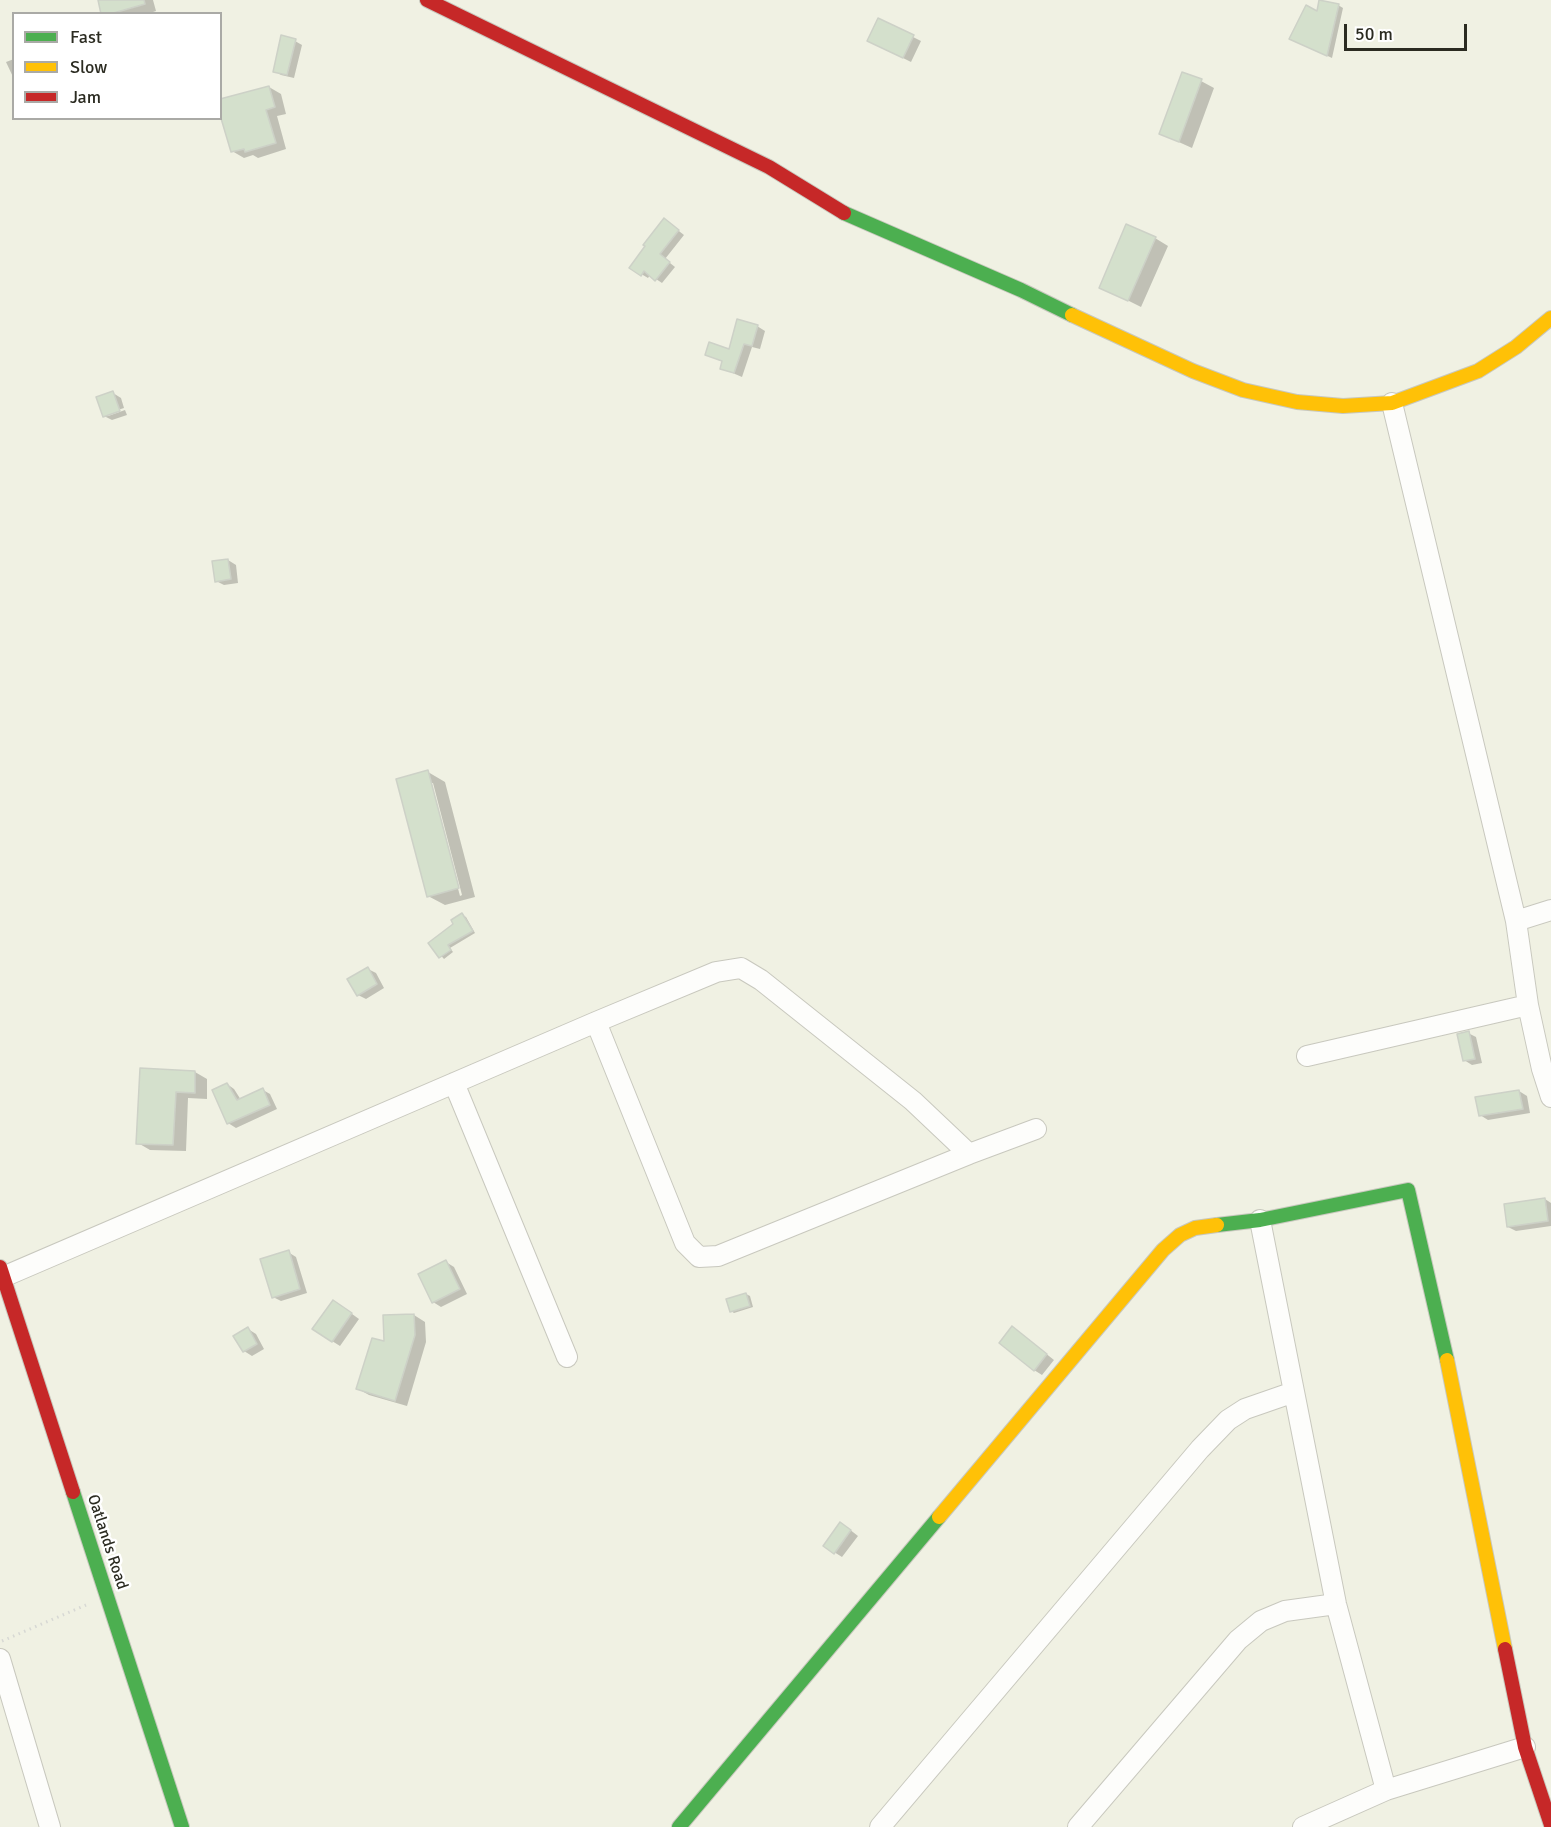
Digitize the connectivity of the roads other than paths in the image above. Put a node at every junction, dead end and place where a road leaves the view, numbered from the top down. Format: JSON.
{"nodes":[{"id":1,"x":427,"y":0,"type":"edge"},
{"id":2,"x":1551,"y":318,"type":"edge"},
{"id":3,"x":1392,"y":403,"type":"junction"},
{"id":4,"x":1551,"y":910,"type":"edge"},
{"id":5,"x":1516,"y":921,"type":"junction"},
{"id":6,"x":1528,"y":1005,"type":"junction"},
{"id":7,"x":596,"y":1022,"type":"junction"},
{"id":8,"x":1307,"y":1056,"type":"dead end"},
{"id":9,"x":1547,"y":1067,"type":"edge"},
{"id":10,"x":454,"y":1083,"type":"junction"},
{"id":11,"x":1551,"y":1097,"type":"edge"},
{"id":12,"x":1036,"y":1128,"type":"dead end"},
{"id":13,"x":969,"y":1154,"type":"junction"},
{"id":14,"x":1260,"y":1220,"type":"junction"},
{"id":15,"x":2,"y":1272,"type":"edge"},
{"id":16,"x":567,"y":1357,"type":"dead end"},
{"id":17,"x":1294,"y":1392,"type":"junction"},
{"id":18,"x":1336,"y":1604,"type":"junction"},
{"id":19,"x":0,"y":1659,"type":"edge"},
{"id":20,"x":1526,"y":1747,"type":"junction"},
{"id":21,"x":1386,"y":1790,"type":"junction"},
{"id":22,"x":1551,"y":1826,"type":"edge"},
{"id":23,"x":50,"y":1827,"type":"edge"},
{"id":24,"x":182,"y":1827,"type":"edge"},
{"id":25,"x":679,"y":1827,"type":"edge"},
{"id":26,"x":880,"y":1827,"type":"edge"},
{"id":27,"x":1078,"y":1827,"type":"edge"},
{"id":28,"x":1304,"y":1827,"type":"edge"}],
"edges":[{"from":1,"to":3,"type":"street"},
{"from":2,"to":3,"type":"street"},
{"from":3,"to":5,"type":"street"},
{"from":4,"to":5,"type":"street"},
{"from":5,"to":6,"type":"street"},
{"from":6,"to":8,"type":"street"},
{"from":6,"to":9,"type":"street"},
{"from":7,"to":10,"type":"street"},
{"from":7,"to":13,"type":"street"},
{"from":7,"to":13,"type":"street"},
{"from":9,"to":11,"type":"street"},
{"from":10,"to":15,"type":"street"},
{"from":10,"to":16,"type":"street"},
{"from":12,"to":13,"type":"street"},
{"from":14,"to":17,"type":"street"},
{"from":14,"to":20,"type":"street"},
{"from":14,"to":25,"type":"street"},
{"from":15,"to":24,"type":"street","name":"Oatlands Road"},
{"from":17,"to":18,"type":"street"},
{"from":17,"to":26,"type":"street"},
{"from":18,"to":21,"type":"street"},
{"from":18,"to":27,"type":"street"},
{"from":19,"to":23,"type":"street"},
{"from":20,"to":21,"type":"street"},
{"from":20,"to":22,"type":"street"},
{"from":21,"to":28,"type":"street"}]}
